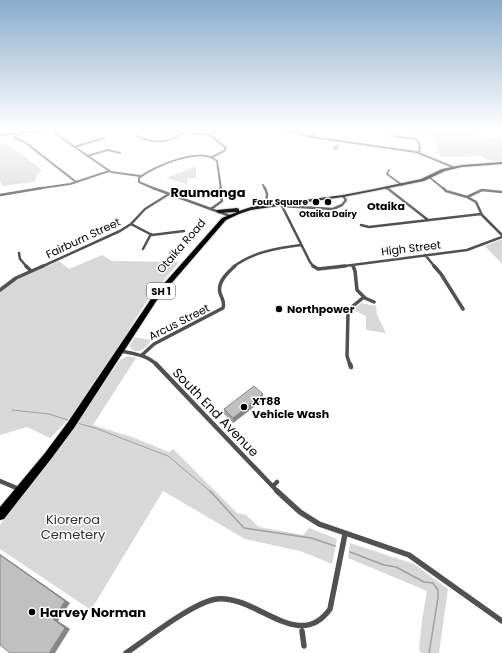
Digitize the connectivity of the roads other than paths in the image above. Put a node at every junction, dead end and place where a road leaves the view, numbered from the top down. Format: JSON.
{"nodes":[{"id":1,"x":47,"y":159,"type":"edge"},
{"id":2,"x":92,"y":159,"type":"edge"},
{"id":3,"x":183,"y":159,"type":"edge"},
{"id":4,"x":215,"y":159,"type":"edge"},
{"id":5,"x":435,"y":159,"type":"edge"},
{"id":6,"x":502,"y":163,"type":"edge"},
{"id":7,"x":453,"y":167,"type":"junction"},
{"id":8,"x":389,"y":170,"type":"dead end"},
{"id":9,"x":109,"y":171,"type":"junction"},
{"id":10,"x":140,"y":176,"type":"junction"},
{"id":11,"x":430,"y":177,"type":"junction"},
{"id":12,"x":76,"y":182,"type":"junction"},
{"id":13,"x":402,"y":184,"type":"junction"},
{"id":14,"x":263,"y":185,"type":"dead end"},
{"id":15,"x":386,"y":188,"type":"junction"},
{"id":16,"x":502,"y":192,"type":"edge"},
{"id":17,"x":169,"y":194,"type":"junction"},
{"id":18,"x":0,"y":195,"type":"edge"},
{"id":19,"x":343,"y":196,"type":"junction"},
{"id":20,"x":467,"y":197,"type":"junction"},
{"id":21,"x":282,"y":205,"type":"junction"},
{"id":22,"x":266,"y":206,"type":"junction"},
{"id":23,"x":211,"y":209,"type":"junction"},
{"id":24,"x":239,"y":210,"type":"junction"},
{"id":25,"x":218,"y":211,"type":"junction"},
{"id":26,"x":481,"y":214,"type":"junction"},
{"id":27,"x":228,"y":215,"type":"junction"},
{"id":28,"x":428,"y":220,"type":"junction"},
{"id":29,"x":217,"y":223,"type":"junction"},
{"id":30,"x":131,"y":224,"type":"junction"},
{"id":31,"x":361,"y":225,"type":"dead end"},
{"id":32,"x":184,"y":231,"type":"dead end"},
{"id":33,"x":150,"y":234,"type":"junction"},
{"id":34,"x":502,"y":236,"type":"edge"},
{"id":35,"x":302,"y":245,"type":"junction"},
{"id":36,"x":143,"y":248,"type":"dead end"},
{"id":37,"x":18,"y":254,"type":"dead end"},
{"id":38,"x":425,"y":255,"type":"junction"},
{"id":39,"x":353,"y":265,"type":"junction"},
{"id":40,"x":31,"y":271,"type":"junction"},
{"id":41,"x":0,"y":290,"type":"edge"},
{"id":42,"x":364,"y":297,"type":"junction"},
{"id":43,"x":374,"y":302,"type":"dead end"},
{"id":44,"x":463,"y":309,"type":"dead end"},
{"id":45,"x":122,"y":350,"type":"junction"},
{"id":46,"x":142,"y":355,"type":"junction"},
{"id":47,"x":351,"y":367,"type":"dead end"},
{"id":48,"x":0,"y":481,"type":"edge"},
{"id":49,"x":277,"y":482,"type":"dead end"},
{"id":50,"x":273,"y":486,"type":"junction"},
{"id":51,"x":21,"y":490,"type":"junction"},
{"id":52,"x":0,"y":515,"type":"edge"},
{"id":53,"x":345,"y":534,"type":"junction"},
{"id":54,"x":502,"y":621,"type":"edge"},
{"id":55,"x":302,"y":631,"type":"junction"},
{"id":56,"x":304,"y":646,"type":"dead end"},
{"id":57,"x":126,"y":653,"type":"edge"}],
"edges":[{"from":1,"to":12,"type":"street"},
{"from":2,"to":9,"type":"street"},
{"from":3,"to":10,"type":"street"},
{"from":4,"to":23,"type":"street"},
{"from":5,"to":7,"type":"street"},
{"from":6,"to":7,"type":"highway","name":"Otaika Road","number":"SH 1"},
{"from":7,"to":11,"type":"highway","name":"Otaika Road","number":"SH 1"},
{"from":8,"to":13,"type":"street"},
{"from":9,"to":10,"type":"street"},
{"from":9,"to":12,"type":"street"},
{"from":10,"to":17,"type":"street"},
{"from":11,"to":13,"type":"highway","name":"Otaika Road","number":"SH 1"},
{"from":11,"to":20,"type":"street"},
{"from":12,"to":18,"type":"street"},
{"from":13,"to":15,"type":"highway","name":"Otaika Road","number":"SH 1"},
{"from":14,"to":22,"type":"street"},
{"from":15,"to":19,"type":"highway","name":"Otaika Road","number":"SH 1"},
{"from":15,"to":28,"type":"street"},
{"from":16,"to":20,"type":"street"},
{"from":17,"to":23,"type":"street"},
{"from":17,"to":30,"type":"street","name":"Fairburn Street"},
{"from":19,"to":21,"type":"highway","name":"Otaika Road","number":"SH 1"},
{"from":19,"to":21,"type":"street","name":"Otaika Road"},
{"from":20,"to":26,"type":"street"},
{"from":21,"to":22,"type":"highway","name":"Otaika Road","number":"SH 1"},
{"from":21,"to":35,"type":"street"},
{"from":22,"to":24,"type":"highway","name":"Otaika Road","number":"SH 1"},
{"from":22,"to":27,"type":"highway","name":"Otaika Road","number":"SH 1"},
{"from":23,"to":25,"type":"street"},
{"from":24,"to":25,"type":"highway"},
{"from":24,"to":27,"type":"highway","name":"Otaika Road","number":"SH 1"},
{"from":25,"to":27,"type":"street"},
{"from":25,"to":29,"type":"highway"},
{"from":26,"to":28,"type":"street"},
{"from":26,"to":34,"type":"street"},
{"from":27,"to":29,"type":"highway","name":"Otaika Road","number":"SH 1"},
{"from":27,"to":45,"type":"highway","name":"Otaika Road","number":"SH 1"},
{"from":28,"to":31,"type":"street"},
{"from":29,"to":45,"type":"highway","name":"Otaika Road","number":"SH 1"},
{"from":30,"to":33,"type":"street"},
{"from":30,"to":40,"type":"street","name":"Fairburn Street"},
{"from":32,"to":33,"type":"street"},
{"from":33,"to":36,"type":"street"},
{"from":34,"to":38,"type":"street","name":"High Street"},
{"from":35,"to":39,"type":"street","name":"High Street"},
{"from":35,"to":46,"type":"street","name":"Arcus Street"},
{"from":37,"to":40,"type":"street"},
{"from":38,"to":39,"type":"street","name":"High Street"},
{"from":38,"to":44,"type":"street"},
{"from":39,"to":42,"type":"street"},
{"from":40,"to":41,"type":"street","name":"Fairburn Street"},
{"from":42,"to":43,"type":"street"},
{"from":42,"to":47,"type":"street"},
{"from":45,"to":46,"type":"street","name":"Arcus Street"},
{"from":45,"to":51,"type":"highway","name":"Otaika Road","number":"SH 1"},
{"from":46,"to":50,"type":"street","name":"South End Avenue"},
{"from":48,"to":51,"type":"street"},
{"from":49,"to":50,"type":"street"},
{"from":50,"to":53,"type":"street","name":"South End Avenue"},
{"from":51,"to":52,"type":"highway","name":"Otaika Road","number":"SH 1"},
{"from":53,"to":54,"type":"street","name":"South End Avenue"},
{"from":53,"to":55,"type":"street"},
{"from":55,"to":56,"type":"street"},
{"from":55,"to":57,"type":"street"}]}
